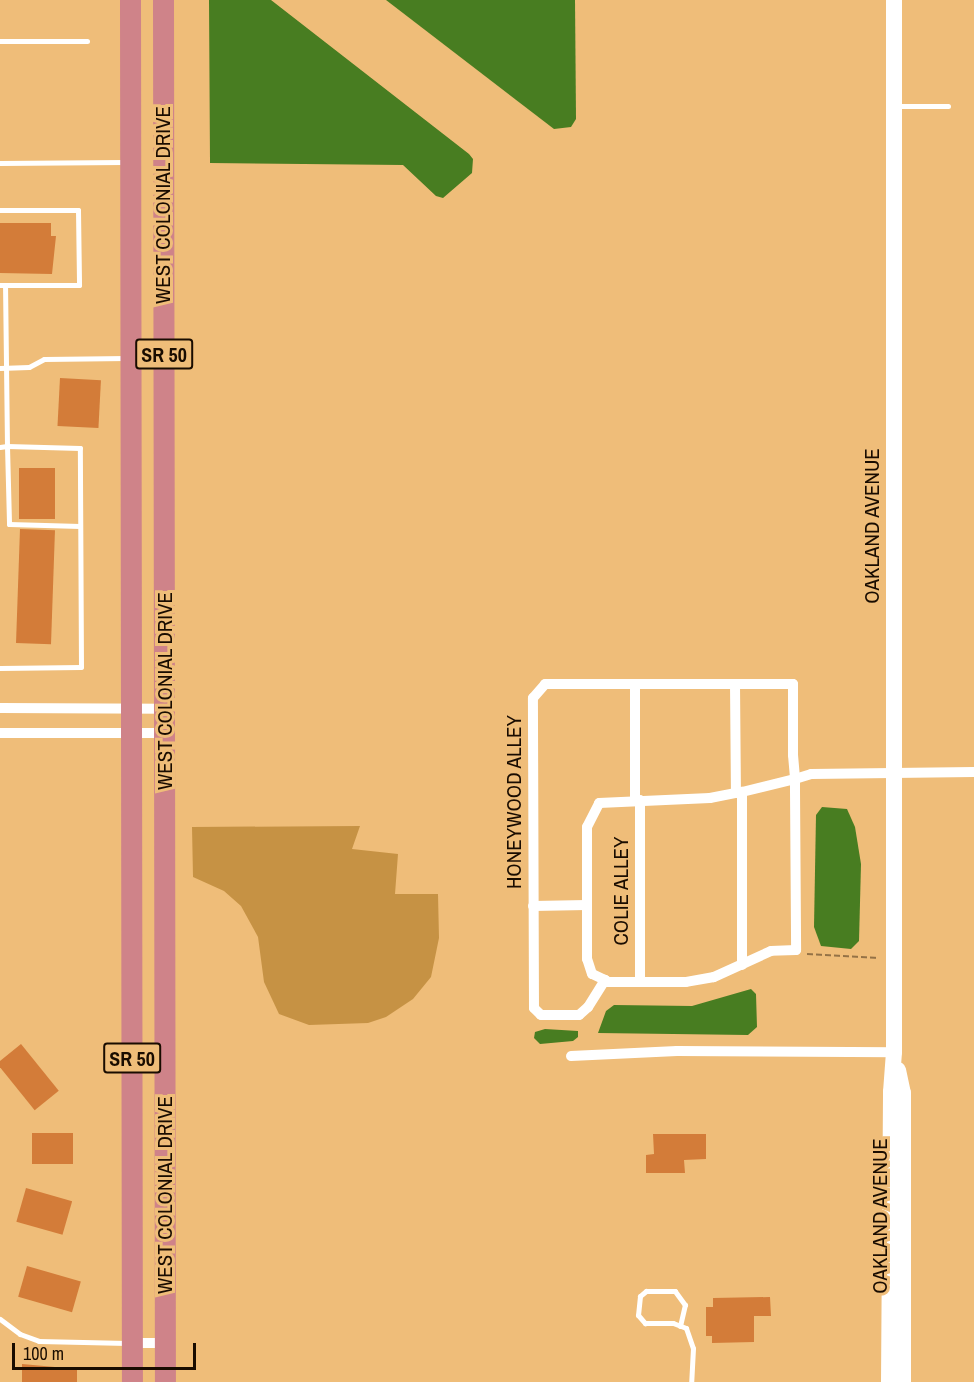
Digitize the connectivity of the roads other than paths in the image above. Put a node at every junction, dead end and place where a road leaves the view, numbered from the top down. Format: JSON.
{"nodes":[{"id":1,"x":130,"y":0,"type":"edge"},
{"id":2,"x":163,"y":0,"type":"edge"},
{"id":3,"x":894,"y":0,"type":"edge"},
{"id":4,"x":0,"y":41,"type":"edge"},
{"id":5,"x":87,"y":41,"type":"dead end"},
{"id":6,"x":894,"y":106,"type":"junction"},
{"id":7,"x":948,"y":106,"type":"dead end"},
{"id":8,"x":131,"y":162,"type":"junction"},
{"id":9,"x":0,"y":163,"type":"edge"},
{"id":10,"x":0,"y":210,"type":"edge"},
{"id":11,"x":3,"y":285,"type":"edge"},
{"id":12,"x":131,"y":358,"type":"junction"},
{"id":13,"x":3,"y":368,"type":"edge"},
{"id":14,"x":7,"y":446,"type":"junction"},
{"id":15,"x":0,"y":447,"type":"edge"},
{"id":16,"x":80,"y":526,"type":"junction"},
{"id":17,"x":0,"y":668,"type":"edge"},
{"id":18,"x":635,"y":684,"type":"junction"},
{"id":19,"x":735,"y":684,"type":"junction"},
{"id":20,"x":0,"y":708,"type":"edge"},
{"id":21,"x":132,"y":709,"type":"junction"},
{"id":22,"x":165,"y":709,"type":"junction"},
{"id":23,"x":0,"y":733,"type":"edge"},
{"id":24,"x":132,"y":733,"type":"junction"},
{"id":25,"x":165,"y":733,"type":"junction"},
{"id":26,"x":974,"y":772,"type":"edge"},
{"id":27,"x":895,"y":775,"type":"junction"},
{"id":28,"x":795,"y":779,"type":"junction"},
{"id":29,"x":739,"y":793,"type":"junction"},
{"id":30,"x":638,"y":800,"type":"junction"},
{"id":31,"x":587,"y":905,"type":"junction"},
{"id":32,"x":533,"y":906,"type":"junction"},
{"id":33,"x":742,"y":965,"type":"junction"},
{"id":34,"x":605,"y":980,"type":"junction"},
{"id":35,"x":640,"y":982,"type":"junction"},
{"id":36,"x":894,"y":1052,"type":"junction"},
{"id":37,"x":571,"y":1056,"type":"dead end"},
{"id":38,"x":0,"y":1319,"type":"edge"},
{"id":39,"x":681,"y":1326,"type":"junction"},
{"id":40,"x":132,"y":1343,"type":"junction"},
{"id":41,"x":165,"y":1343,"type":"junction"},
{"id":42,"x":132,"y":1382,"type":"edge"},
{"id":43,"x":165,"y":1382,"type":"edge"},
{"id":44,"x":691,"y":1382,"type":"edge"},
{"id":45,"x":889,"y":1382,"type":"edge"},
{"id":46,"x":903,"y":1382,"type":"edge"}],
"edges":[{"from":1,"to":8,"type":"highway","name":"WEST COLONIAL DRIVE","number":"SR 50"},
{"from":2,"to":22,"type":"highway","name":"WEST COLONIAL DRIVE","number":"SR 50"},
{"from":3,"to":6,"type":"street","name":"OAKLAND AVENUE"},
{"from":4,"to":5,"type":"lane"},
{"from":6,"to":7,"type":"lane"},
{"from":6,"to":27,"type":"street","name":"OAKLAND AVENUE"},
{"from":8,"to":9,"type":"lane"},
{"from":8,"to":12,"type":"highway","name":"WEST COLONIAL DRIVE","number":"SR 50"},
{"from":10,"to":11,"type":"lane"},
{"from":11,"to":13,"type":"lane"},
{"from":12,"to":13,"type":"lane"},
{"from":12,"to":21,"type":"highway","name":"WEST COLONIAL DRIVE","number":"SR 50"},
{"from":13,"to":14,"type":"lane"},
{"from":14,"to":15,"type":"lane"},
{"from":14,"to":16,"type":"lane"},
{"from":14,"to":16,"type":"lane"},
{"from":16,"to":17,"type":"lane"},
{"from":18,"to":19,"type":"street","name":"HONEYWOOD ALLEY"},
{"from":18,"to":30,"type":"street","name":"COLIE ALLEY"},
{"from":18,"to":32,"type":"street","name":"HONEYWOOD ALLEY"},
{"from":19,"to":28,"type":"street","name":"HONEYWOOD ALLEY"},
{"from":19,"to":29,"type":"street"},
{"from":20,"to":21,"type":"street"},
{"from":21,"to":22,"type":"street"},
{"from":21,"to":24,"type":"highway","name":"WEST COLONIAL DRIVE","number":"SR 50"},
{"from":22,"to":25,"type":"highway","name":"WEST COLONIAL DRIVE","number":"SR 50"},
{"from":23,"to":24,"type":"street"},
{"from":24,"to":25,"type":"street"},
{"from":24,"to":40,"type":"highway","name":"WEST COLONIAL DRIVE","number":"SR 50"},
{"from":25,"to":41,"type":"highway","name":"WEST COLONIAL DRIVE","number":"SR 50"},
{"from":26,"to":27,"type":"street"},
{"from":27,"to":28,"type":"street"},
{"from":27,"to":36,"type":"street","name":"OAKLAND AVENUE"},
{"from":28,"to":29,"type":"street"},
{"from":28,"to":33,"type":"street"},
{"from":29,"to":30,"type":"street"},
{"from":29,"to":33,"type":"street"},
{"from":30,"to":31,"type":"street"},
{"from":30,"to":35,"type":"street","name":"COLIE ALLEY"},
{"from":31,"to":32,"type":"street"},
{"from":31,"to":34,"type":"street"},
{"from":32,"to":34,"type":"street","name":"HONEYWOOD ALLEY"},
{"from":33,"to":35,"type":"street"},
{"from":34,"to":35,"type":"street"},
{"from":36,"to":37,"type":"street"},
{"from":36,"to":45,"type":"street","name":"OAKLAND AVENUE"},
{"from":36,"to":46,"type":"street","name":"OAKLAND AVENUE"},
{"from":38,"to":40,"type":"lane"},
{"from":39,"to":39,"type":"lane"},
{"from":39,"to":44,"type":"lane"},
{"from":40,"to":41,"type":"street"},
{"from":40,"to":42,"type":"highway","name":"WEST COLONIAL DRIVE","number":"SR 50"},
{"from":41,"to":43,"type":"highway","name":"WEST COLONIAL DRIVE","number":"SR 50"}]}
